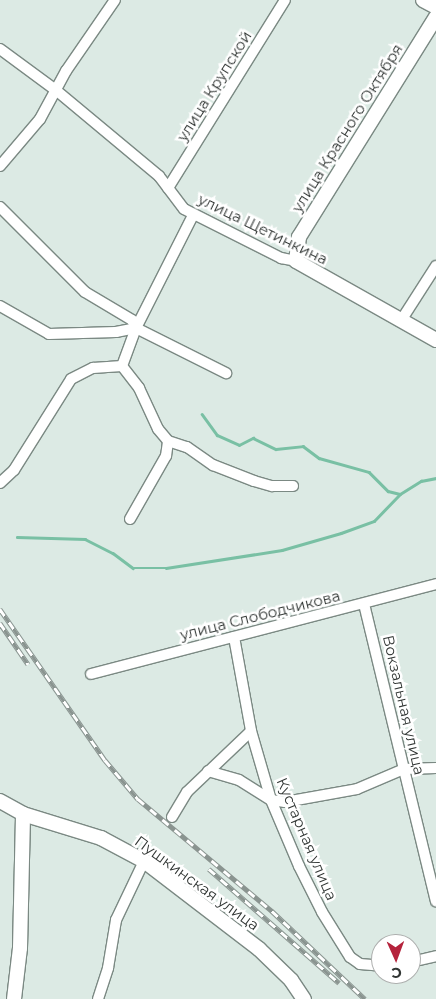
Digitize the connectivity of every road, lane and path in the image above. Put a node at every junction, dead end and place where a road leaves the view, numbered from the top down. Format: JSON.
{"nodes":[{"id":1,"x":115,"y":0,"type":"edge"},
{"id":2,"x":285,"y":0,"type":"edge"},
{"id":3,"x":423,"y":0,"type":"edge"},
{"id":4,"x":436,"y":7,"type":"edge"},
{"id":5,"x":436,"y":17,"type":"edge"},
{"id":6,"x":0,"y":49,"type":"edge"},
{"id":7,"x":57,"y":91,"type":"junction"},
{"id":8,"x":0,"y":166,"type":"edge"},
{"id":9,"x":168,"y":188,"type":"junction"},
{"id":10,"x":0,"y":207,"type":"edge"},
{"id":11,"x":193,"y":215,"type":"junction"},
{"id":12,"x":296,"y":261,"type":"junction"},
{"id":13,"x":436,"y":266,"type":"edge"},
{"id":14,"x":0,"y":306,"type":"edge"},
{"id":15,"x":402,"y":319,"type":"junction"},
{"id":16,"x":136,"y":328,"type":"junction"},
{"id":17,"x":436,"y":340,"type":"edge"},
{"id":18,"x":122,"y":366,"type":"junction"},
{"id":19,"x":226,"y":373,"type":"dead end"},
{"id":20,"x":168,"y":441,"type":"junction"},
{"id":21,"x":0,"y":483,"type":"edge"},
{"id":22,"x":293,"y":486,"type":"dead end"},
{"id":23,"x":130,"y":520,"type":"dead end"},
{"id":24,"x":436,"y":584,"type":"edge"},
{"id":25,"x":364,"y":604,"type":"junction"},
{"id":26,"x":234,"y":637,"type":"junction"},
{"id":27,"x":90,"y":674,"type":"dead end"},
{"id":28,"x":251,"y":731,"type":"junction"},
{"id":29,"x":436,"y":768,"type":"edge"},
{"id":30,"x":404,"y":769,"type":"junction"},
{"id":31,"x":208,"y":771,"type":"junction"},
{"id":32,"x":271,"y":800,"type":"junction"},
{"id":33,"x":0,"y":801,"type":"edge"},
{"id":34,"x":23,"y":814,"type":"junction"},
{"id":35,"x":172,"y":817,"type":"dead end"},
{"id":36,"x":144,"y":861,"type":"junction"},
{"id":37,"x":436,"y":900,"type":"edge"},
{"id":38,"x":436,"y":956,"type":"edge"},
{"id":39,"x":421,"y":960,"type":"edge"},
{"id":40,"x":371,"y":965,"type":"edge"},
{"id":41,"x":14,"y":999,"type":"edge"},
{"id":42,"x":98,"y":999,"type":"edge"},
{"id":43,"x":304,"y":999,"type":"edge"}],
"edges":[{"from":1,"to":7,"type":"street"},
{"from":2,"to":9,"type":"street","name":"улица Крупской"},
{"from":3,"to":4,"type":"street"},
{"from":5,"to":12,"type":"street","name":"улица Красного Октября"},
{"from":6,"to":7,"type":"street","name":"улица Щетинкина"},
{"from":7,"to":8,"type":"street"},
{"from":7,"to":9,"type":"street","name":"улица Щетинкина"},
{"from":9,"to":11,"type":"street","name":"улица Щетинкина"},
{"from":10,"to":16,"type":"street"},
{"from":11,"to":12,"type":"street","name":"улица Щетинкина"},
{"from":11,"to":16,"type":"street"},
{"from":12,"to":15,"type":"street","name":"улица Щетинкина"},
{"from":13,"to":15,"type":"street"},
{"from":14,"to":16,"type":"street"},
{"from":15,"to":17,"type":"street","name":"улица Щетинкина"},
{"from":16,"to":18,"type":"street"},
{"from":16,"to":19,"type":"street"},
{"from":18,"to":20,"type":"street"},
{"from":18,"to":21,"type":"street"},
{"from":20,"to":22,"type":"street"},
{"from":20,"to":23,"type":"street"},
{"from":24,"to":25,"type":"street","name":"улица Слободчикова"},
{"from":25,"to":26,"type":"street","name":"улица Слободчикова"},
{"from":25,"to":30,"type":"street","name":"Вокзальная улица"},
{"from":26,"to":27,"type":"street","name":"улица Слободчикова"},
{"from":26,"to":28,"type":"street","name":"Кустарная улица"},
{"from":28,"to":31,"type":"street"},
{"from":28,"to":32,"type":"street","name":"Кустарная улица"},
{"from":29,"to":30,"type":"street"},
{"from":30,"to":32,"type":"street"},
{"from":30,"to":37,"type":"street","name":"Вокзальная улица"},
{"from":31,"to":32,"type":"street"},
{"from":31,"to":35,"type":"street"},
{"from":32,"to":40,"type":"street","name":"Кустарная улица"},
{"from":33,"to":34,"type":"street","name":"Пушкинская улица"},
{"from":34,"to":36,"type":"street","name":"Пушкинская улица"},
{"from":34,"to":41,"type":"street"},
{"from":36,"to":42,"type":"street"},
{"from":36,"to":43,"type":"street","name":"Пушкинская улица"},
{"from":38,"to":39,"type":"street"}]}
